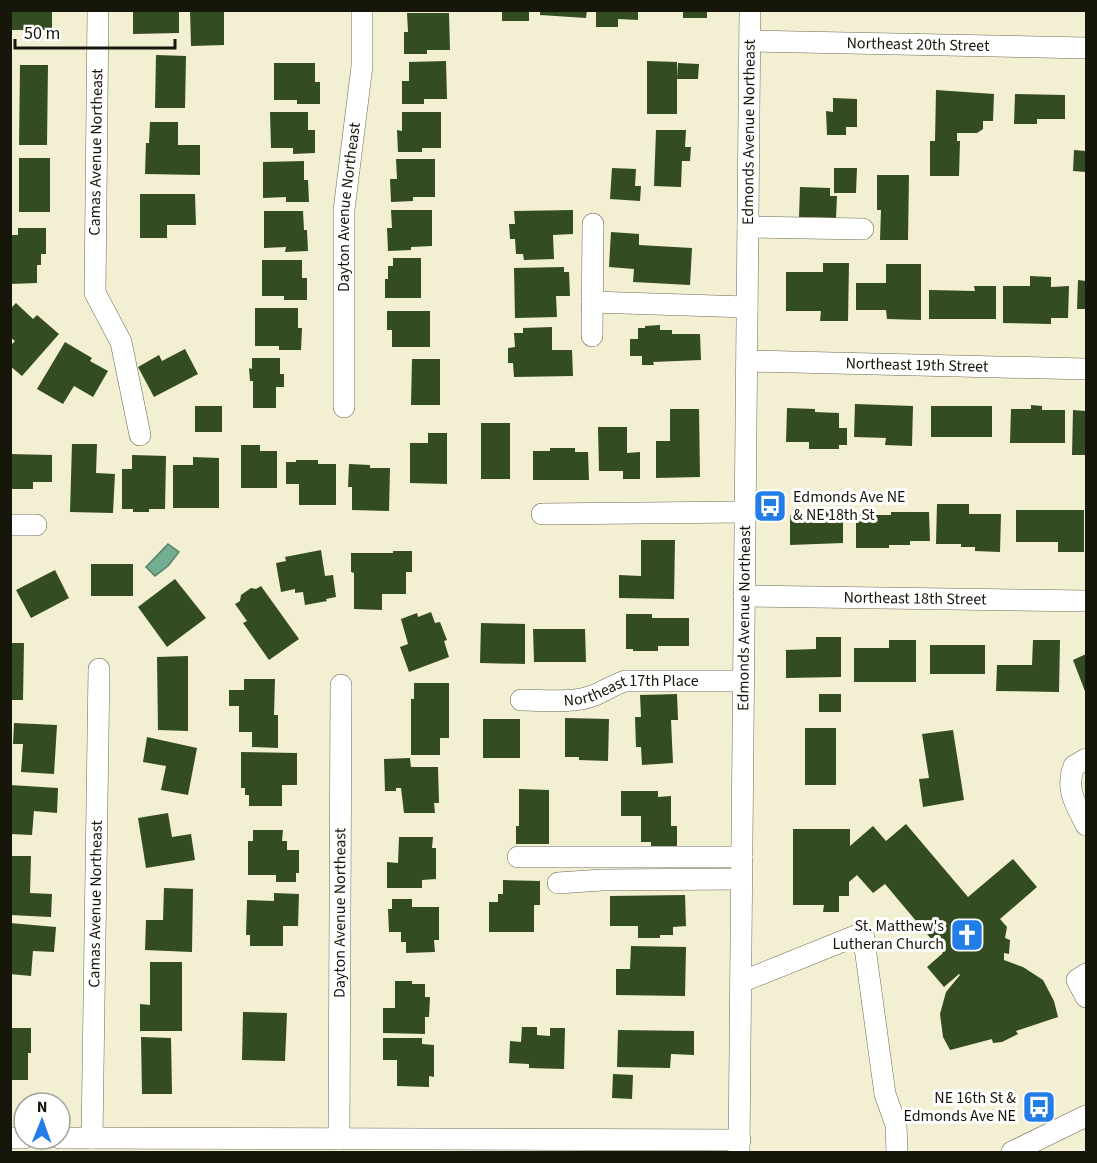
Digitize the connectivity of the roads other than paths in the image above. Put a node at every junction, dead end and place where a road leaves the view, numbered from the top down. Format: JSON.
{"nodes":[{"id":1,"x":98,"y":10,"type":"edge"},
{"id":2,"x":363,"y":10,"type":"edge"},
{"id":3,"x":750,"y":10,"type":"edge"},
{"id":4,"x":750,"y":41,"type":"junction"},
{"id":5,"x":1086,"y":48,"type":"edge"},
{"id":6,"x":593,"y":224,"type":"dead end"},
{"id":7,"x":748,"y":227,"type":"junction"},
{"id":8,"x":863,"y":229,"type":"dead end"},
{"id":9,"x":592,"y":302,"type":"junction"},
{"id":10,"x":747,"y":307,"type":"junction"},
{"id":11,"x":592,"y":336,"type":"dead end"},
{"id":12,"x":747,"y":361,"type":"junction"},
{"id":13,"x":1086,"y":369,"type":"edge"},
{"id":14,"x":344,"y":407,"type":"dead end"},
{"id":15,"x":140,"y":435,"type":"dead end"},
{"id":16,"x":744,"y":512,"type":"junction"},
{"id":17,"x":542,"y":514,"type":"dead end"},
{"id":18,"x":10,"y":525,"type":"edge"},
{"id":19,"x":36,"y":525,"type":"dead end"},
{"id":20,"x":744,"y":596,"type":"junction"},
{"id":21,"x":1086,"y":601,"type":"edge"},
{"id":22,"x":99,"y":669,"type":"dead end"},
{"id":23,"x":743,"y":681,"type":"junction"},
{"id":24,"x":341,"y":684,"type":"dead end"},
{"id":25,"x":520,"y":700,"type":"dead end"},
{"id":26,"x":1086,"y":759,"type":"edge"},
{"id":27,"x":1086,"y":825,"type":"edge"},
{"id":28,"x":518,"y":857,"type":"dead end"},
{"id":29,"x":741,"y":858,"type":"junction"},
{"id":30,"x":741,"y":879,"type":"junction"},
{"id":31,"x":558,"y":883,"type":"dead end"},
{"id":32,"x":1086,"y":974,"type":"edge"},
{"id":33,"x":741,"y":981,"type":"junction"},
{"id":34,"x":1086,"y":997,"type":"edge"},
{"id":35,"x":1086,"y":1116,"type":"edge"},
{"id":36,"x":72,"y":1138,"type":"edge"},
{"id":37,"x":92,"y":1138,"type":"junction"},
{"id":38,"x":339,"y":1139,"type":"junction"},
{"id":39,"x":224,"y":1146,"type":"edge"},
{"id":40,"x":471,"y":1146,"type":"edge"},
{"id":41,"x":739,"y":1146,"type":"edge"},
{"id":42,"x":897,"y":1152,"type":"edge"},
{"id":43,"x":1012,"y":1152,"type":"edge"}],
"edges":[{"from":1,"to":15,"type":"street","name":"Camas Avenue Northeast"},
{"from":2,"to":14,"type":"street","name":"Dayton Avenue Northeast"},
{"from":3,"to":4,"type":"street","name":"Edmonds Avenue Northeast"},
{"from":4,"to":5,"type":"street","name":"Northeast 20th Street"},
{"from":4,"to":7,"type":"street","name":"Edmonds Avenue Northeast"},
{"from":6,"to":9,"type":"street"},
{"from":7,"to":8,"type":"street"},
{"from":7,"to":10,"type":"street","name":"Edmonds Avenue Northeast"},
{"from":9,"to":10,"type":"street"},
{"from":9,"to":11,"type":"street"},
{"from":10,"to":12,"type":"street","name":"Edmonds Avenue Northeast"},
{"from":12,"to":13,"type":"street","name":"Northeast 19th Street"},
{"from":12,"to":16,"type":"street","name":"Edmonds Avenue Northeast"},
{"from":16,"to":17,"type":"street"},
{"from":16,"to":20,"type":"street","name":"Edmonds Avenue Northeast"},
{"from":18,"to":19,"type":"street"},
{"from":20,"to":21,"type":"street","name":"Northeast 18th Street"},
{"from":20,"to":23,"type":"street","name":"Edmonds Avenue Northeast"},
{"from":22,"to":37,"type":"street","name":"Camas Avenue Northeast"},
{"from":23,"to":25,"type":"street","name":"Northeast 17th Place"},
{"from":23,"to":29,"type":"street","name":"Edmonds Avenue Northeast"},
{"from":24,"to":38,"type":"street","name":"Dayton Avenue Northeast"},
{"from":26,"to":27,"type":"street"},
{"from":28,"to":29,"type":"street"},
{"from":29,"to":30,"type":"street","name":"Edmonds Avenue Northeast"},
{"from":30,"to":31,"type":"street"},
{"from":30,"to":33,"type":"street","name":"Edmonds Avenue Northeast"},
{"from":32,"to":34,"type":"street"},
{"from":33,"to":41,"type":"street","name":"Edmonds Avenue Northeast"},
{"from":33,"to":42,"type":"street"},
{"from":35,"to":43,"type":"street"},
{"from":36,"to":37,"type":"street"},
{"from":37,"to":39,"type":"street"},
{"from":38,"to":39,"type":"street"},
{"from":38,"to":40,"type":"street"},
{"from":40,"to":41,"type":"street"}]}
